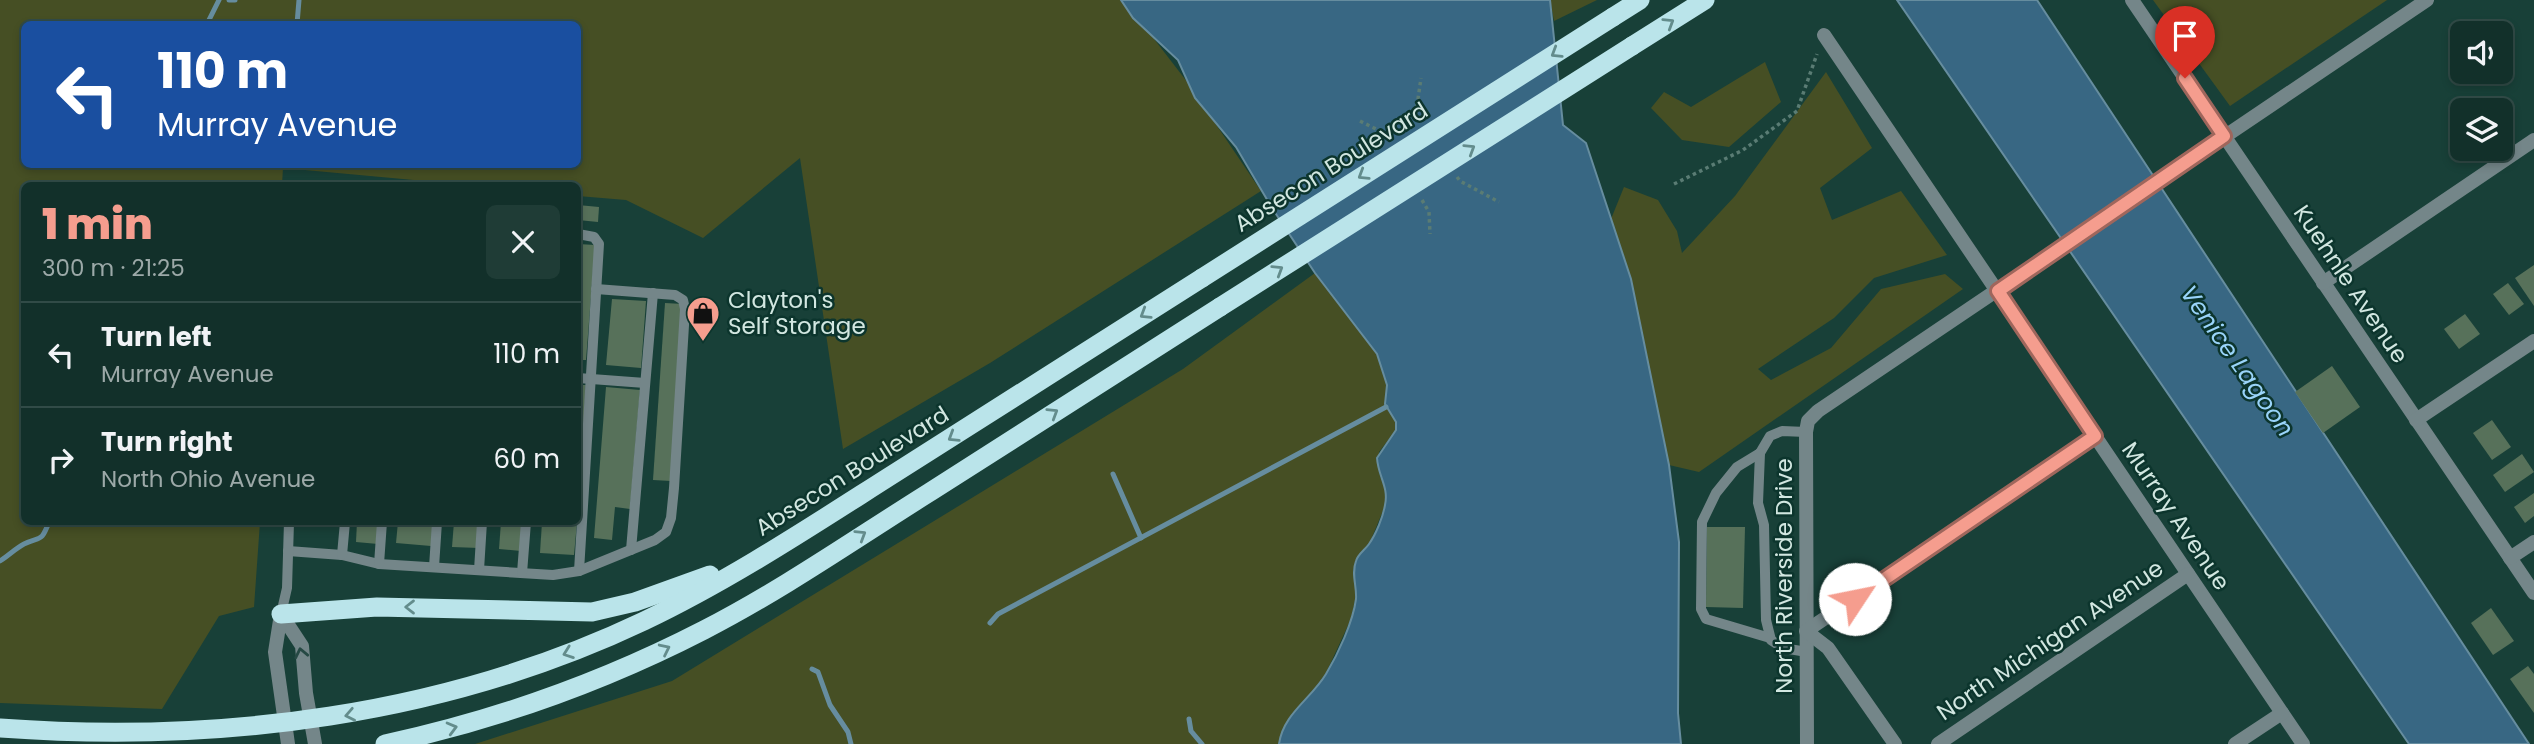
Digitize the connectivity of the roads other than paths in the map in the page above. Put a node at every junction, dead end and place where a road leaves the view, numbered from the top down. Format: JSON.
{"nodes":[{"id":1,"x":1640,"y":0,"type":"edge"},
{"id":2,"x":1705,"y":0,"type":"edge"},
{"id":3,"x":2132,"y":0,"type":"edge"},
{"id":4,"x":2427,"y":0,"type":"edge"},
{"id":5,"x":1824,"y":35,"type":"road end"},
{"id":6,"x":2224,"y":136,"type":"junction"},
{"id":7,"x":2534,"y":140,"type":"edge"},
{"id":8,"x":581,"y":235,"type":"edge"},
{"id":9,"x":2323,"y":283,"type":"junction"},
{"id":10,"x":596,"y":289,"type":"junction"},
{"id":11,"x":1998,"y":291,"type":"junction"},
{"id":12,"x":653,"y":293,"type":"junction"},
{"id":13,"x":2534,"y":341,"type":"edge"},
{"id":14,"x":581,"y":378,"type":"edge"},
{"id":15,"x":590,"y":379,"type":"junction"},
{"id":16,"x":645,"y":383,"type":"junction"},
{"id":17,"x":2416,"y":421,"type":"junction"},
{"id":18,"x":1806,"y":432,"type":"junction"},
{"id":19,"x":2095,"y":436,"type":"junction"},
{"id":20,"x":1760,"y":453,"type":"junction"},
{"id":21,"x":289,"y":525,"type":"edge"},
{"id":22,"x":345,"y":525,"type":"edge"},
{"id":23,"x":382,"y":525,"type":"edge"},
{"id":24,"x":437,"y":525,"type":"edge"},
{"id":25,"x":482,"y":525,"type":"edge"},
{"id":26,"x":526,"y":525,"type":"edge"},
{"id":27,"x":2534,"y":542,"type":"edge"},
{"id":28,"x":631,"y":550,"type":"junction"},
{"id":29,"x":288,"y":551,"type":"junction"},
{"id":30,"x":342,"y":555,"type":"junction"},
{"id":31,"x":761,"y":557,"type":"junction"},
{"id":32,"x":2510,"y":558,"type":"junction"},
{"id":33,"x":379,"y":564,"type":"junction"},
{"id":34,"x":434,"y":567,"type":"junction"},
{"id":35,"x":479,"y":570,"type":"junction"},
{"id":36,"x":579,"y":571,"type":"junction"},
{"id":37,"x":522,"y":573,"type":"junction"},
{"id":38,"x":2188,"y":574,"type":"junction"},
{"id":39,"x":2534,"y":593,"type":"edge"},
{"id":40,"x":281,"y":614,"type":"junction"},
{"id":41,"x":1806,"y":631,"type":"junction"},
{"id":42,"x":1770,"y":638,"type":"junction"},
{"id":43,"x":1807,"y":652,"type":"junction"},
{"id":44,"x":2282,"y":713,"type":"junction"},
{"id":45,"x":311,"y":721,"type":"junction"},
{"id":46,"x":0,"y":728,"type":"edge"},
{"id":47,"x":286,"y":734,"type":"edge"},
{"id":48,"x":314,"y":744,"type":"edge"},
{"id":49,"x":385,"y":744,"type":"edge"},
{"id":50,"x":1807,"y":744,"type":"edge"},
{"id":51,"x":1895,"y":744,"type":"edge"},
{"id":52,"x":1938,"y":744,"type":"edge"},
{"id":53,"x":2235,"y":744,"type":"edge"},
{"id":54,"x":2303,"y":744,"type":"edge"}],
"edges":[{"from":1,"to":31,"type":"highway","name":"Absecon Boulevard","one_way":true,"bridge":true},
{"from":49,"to":2,"type":"highway","one_way":true,"bridge":true},
{"from":3,"to":6,"type":"street","name":"Kuehnle Avenue"},
{"from":4,"to":6,"type":"street"},
{"from":5,"to":11,"type":"street","name":"Murray Avenue"},
{"from":6,"to":9,"type":"street","name":"Kuehnle Avenue"},
{"from":6,"to":11,"type":"street"},
{"from":7,"to":9,"type":"street"},
{"from":8,"to":10,"type":"lane"},
{"from":9,"to":17,"type":"street","name":"Kuehnle Avenue"},
{"from":10,"to":12,"type":"lane"},
{"from":10,"to":15,"type":"lane"},
{"from":11,"to":18,"type":"street","name":"North Riverside Drive"},
{"from":11,"to":19,"type":"street","name":"Murray Avenue"},
{"from":12,"to":16,"type":"lane"},
{"from":12,"to":28,"type":"lane"},
{"from":13,"to":17,"type":"street"},
{"from":14,"to":15,"type":"lane"},
{"from":15,"to":16,"type":"lane"},
{"from":15,"to":36,"type":"lane"},
{"from":16,"to":28,"type":"lane"},
{"from":17,"to":32,"type":"street","name":"Kuehnle Avenue"},
{"from":18,"to":20,"type":"lane"},
{"from":18,"to":41,"type":"street","name":"North Riverside Drive"},
{"from":19,"to":38,"type":"street","name":"Murray Avenue"},
{"from":19,"to":41,"type":"street"},
{"from":20,"to":42,"type":"lane"},
{"from":20,"to":42,"type":"lane"},
{"from":21,"to":29,"type":"lane"},
{"from":22,"to":30,"type":"lane"},
{"from":23,"to":33,"type":"lane"},
{"from":24,"to":34,"type":"lane"},
{"from":25,"to":35,"type":"lane"},
{"from":26,"to":37,"type":"lane"},
{"from":27,"to":32,"type":"street"},
{"from":28,"to":36,"type":"lane"},
{"from":29,"to":30,"type":"lane"},
{"from":29,"to":40,"type":"lane"},
{"from":30,"to":33,"type":"lane"},
{"from":31,"to":40,"type":"highway","one_way":true},
{"from":31,"to":45,"type":"highway","name":"Absecon Boulevard","one_way":true},
{"from":32,"to":39,"type":"street","name":"Kuehnle Avenue"},
{"from":33,"to":34,"type":"lane"},
{"from":34,"to":35,"type":"lane"},
{"from":35,"to":37,"type":"lane"},
{"from":36,"to":37,"type":"lane"},
{"from":38,"to":44,"type":"street","name":"Murray Avenue"},
{"from":38,"to":52,"type":"street","name":"North Michigan Avenue"},
{"from":45,"to":40,"type":"street","one_way":true},
{"from":40,"to":47,"type":"street"},
{"from":41,"to":43,"type":"street","name":"North Riverside Drive"},
{"from":41,"to":51,"type":"street"},
{"from":42,"to":43,"type":"lane"},
{"from":43,"to":50,"type":"street","name":"North Riverside Drive"},
{"from":44,"to":53,"type":"street"},
{"from":44,"to":54,"type":"street","name":"Murray Avenue"},
{"from":45,"to":47,"type":"highway","name":"Absecon Boulevard"},
{"from":45,"to":48,"type":"street"},
{"from":46,"to":47,"type":"highway","name":"Absecon Boulevard"}]}
